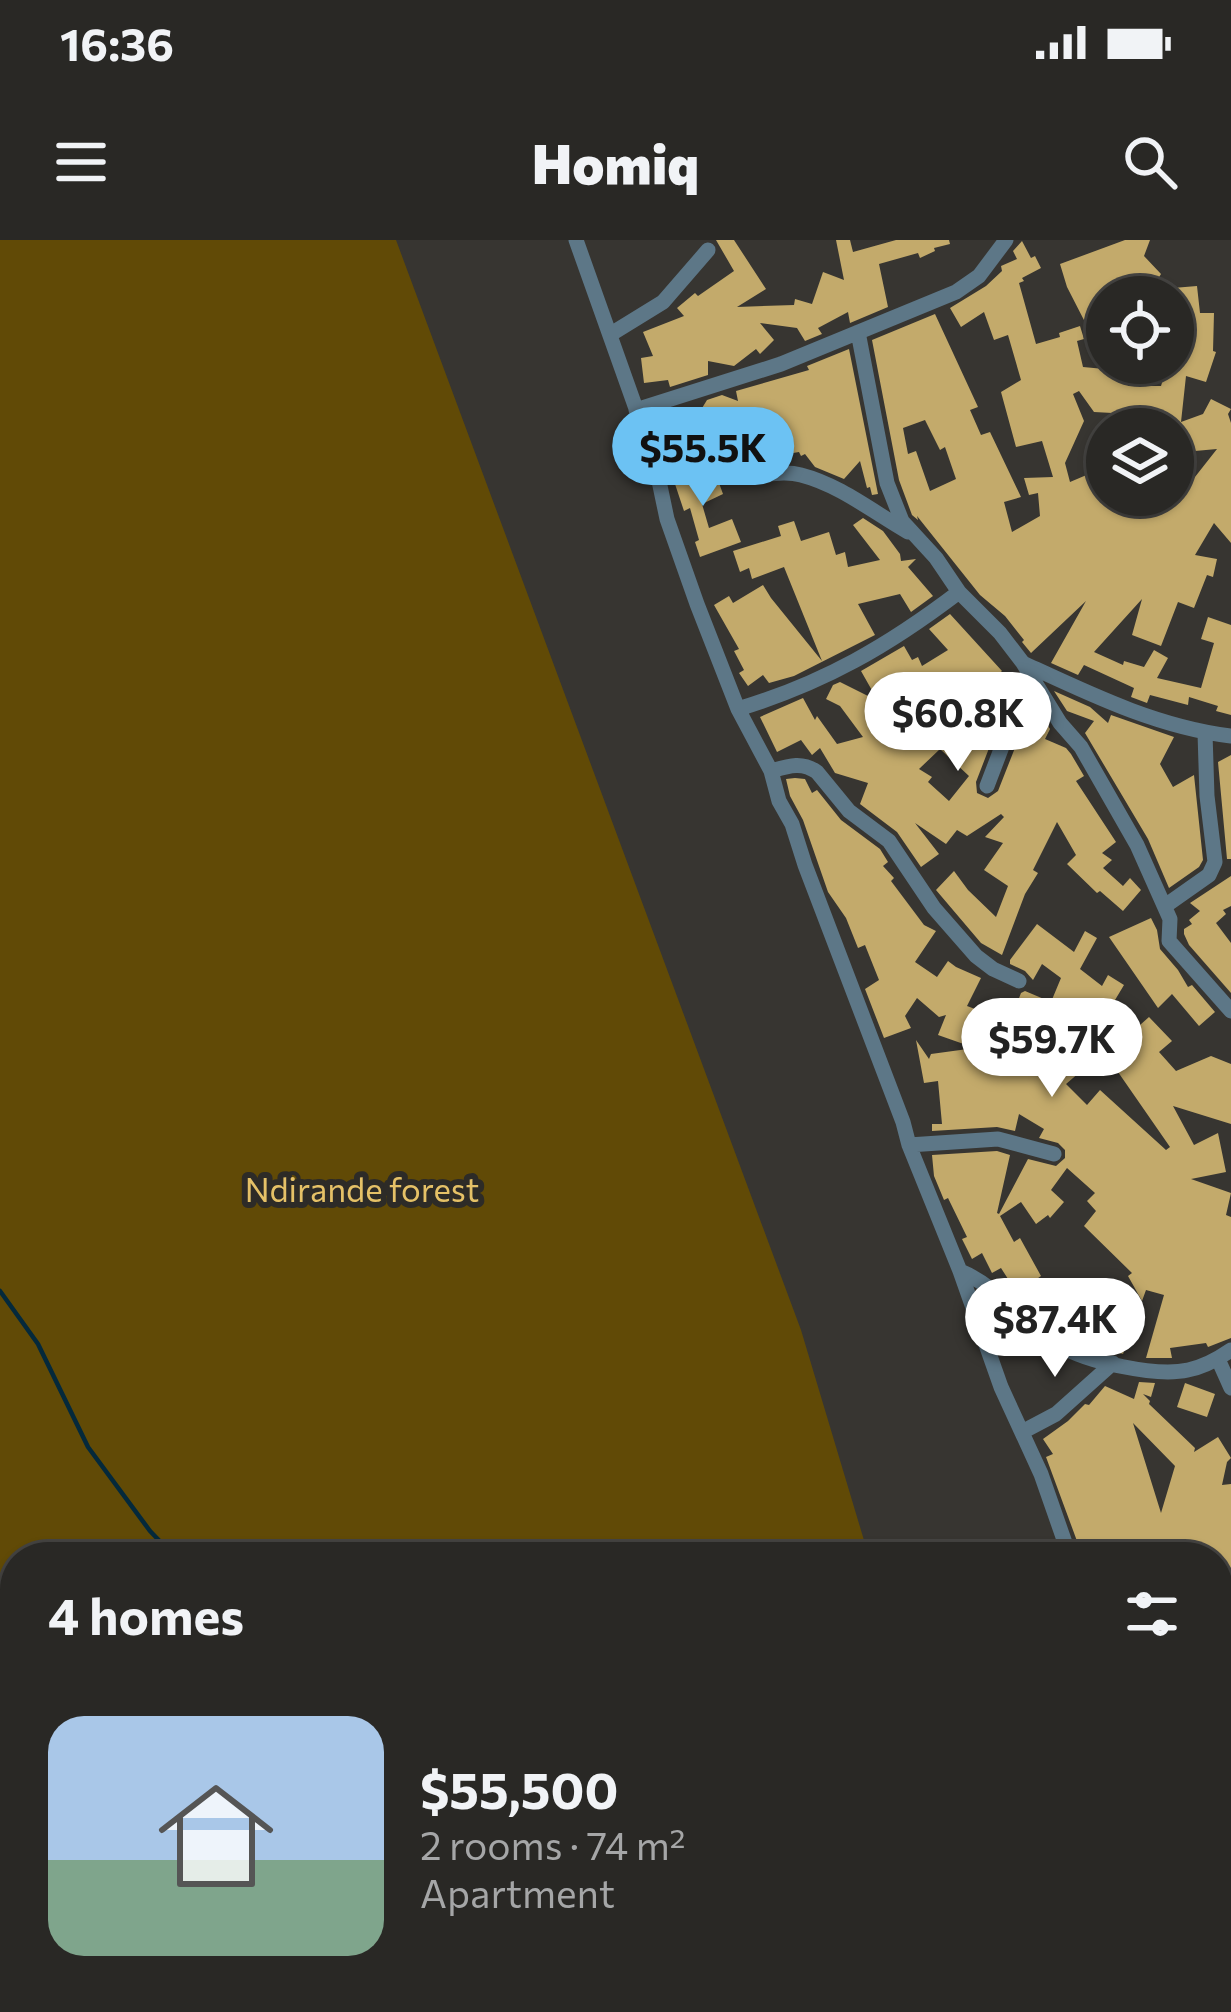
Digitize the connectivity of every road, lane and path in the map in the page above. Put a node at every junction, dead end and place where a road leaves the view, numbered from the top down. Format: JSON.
{"nodes":[{"id":1,"x":576,"y":240,"type":"edge"},
{"id":2,"x":1006,"y":240,"type":"edge"},
{"id":3,"x":708,"y":250,"type":"dead end"},
{"id":4,"x":857,"y":332,"type":"junction"},
{"id":5,"x":610,"y":334,"type":"junction"},
{"id":6,"x":636,"y":410,"type":"junction"},
{"id":7,"x":914,"y":535,"type":"junction"},
{"id":8,"x":959,"y":592,"type":"junction"},
{"id":9,"x":1026,"y":669,"type":"junction"},
{"id":10,"x":737,"y":709,"type":"junction"},
{"id":11,"x":1205,"y":733,"type":"junction"},
{"id":12,"x":1231,"y":736,"type":"edge"},
{"id":13,"x":771,"y":771,"type":"junction"},
{"id":14,"x":986,"y":786,"type":"dead end"},
{"id":15,"x":1165,"y":906,"type":"junction"},
{"id":16,"x":1019,"y":981,"type":"dead end"},
{"id":17,"x":1231,"y":1011,"type":"edge"},
{"id":18,"x":909,"y":1144,"type":"junction"},
{"id":19,"x":1054,"y":1154,"type":"dead end"},
{"id":20,"x":960,"y":1271,"type":"junction"},
{"id":21,"x":1224,"y":1355,"type":"edge"},
{"id":22,"x":1113,"y":1363,"type":"junction"},
{"id":23,"x":1231,"y":1388,"type":"edge"},
{"id":24,"x":1022,"y":1432,"type":"junction"},
{"id":25,"x":1066,"y":1542,"type":"edge"}],
"edges":[{"from":1,"to":5,"type":"street"},
{"from":2,"to":4,"type":"street"},
{"from":3,"to":5,"type":"street"},
{"from":4,"to":6,"type":"street"},
{"from":4,"to":7,"type":"street"},
{"from":5,"to":6,"type":"street"},
{"from":6,"to":7,"type":"street"},
{"from":6,"to":10,"type":"street"},
{"from":7,"to":8,"type":"street"},
{"from":8,"to":9,"type":"street"},
{"from":8,"to":10,"type":"street"},
{"from":9,"to":11,"type":"street"},
{"from":9,"to":14,"type":"street"},
{"from":9,"to":15,"type":"street"},
{"from":10,"to":13,"type":"street"},
{"from":11,"to":12,"type":"street"},
{"from":11,"to":15,"type":"street"},
{"from":13,"to":16,"type":"street"},
{"from":13,"to":18,"type":"street"},
{"from":15,"to":17,"type":"street"},
{"from":18,"to":19,"type":"street"},
{"from":18,"to":20,"type":"street"},
{"from":20,"to":22,"type":"street"},
{"from":20,"to":24,"type":"street"},
{"from":21,"to":22,"type":"street"},
{"from":21,"to":23,"type":"street"},
{"from":22,"to":24,"type":"street"},
{"from":24,"to":25,"type":"street"}]}
